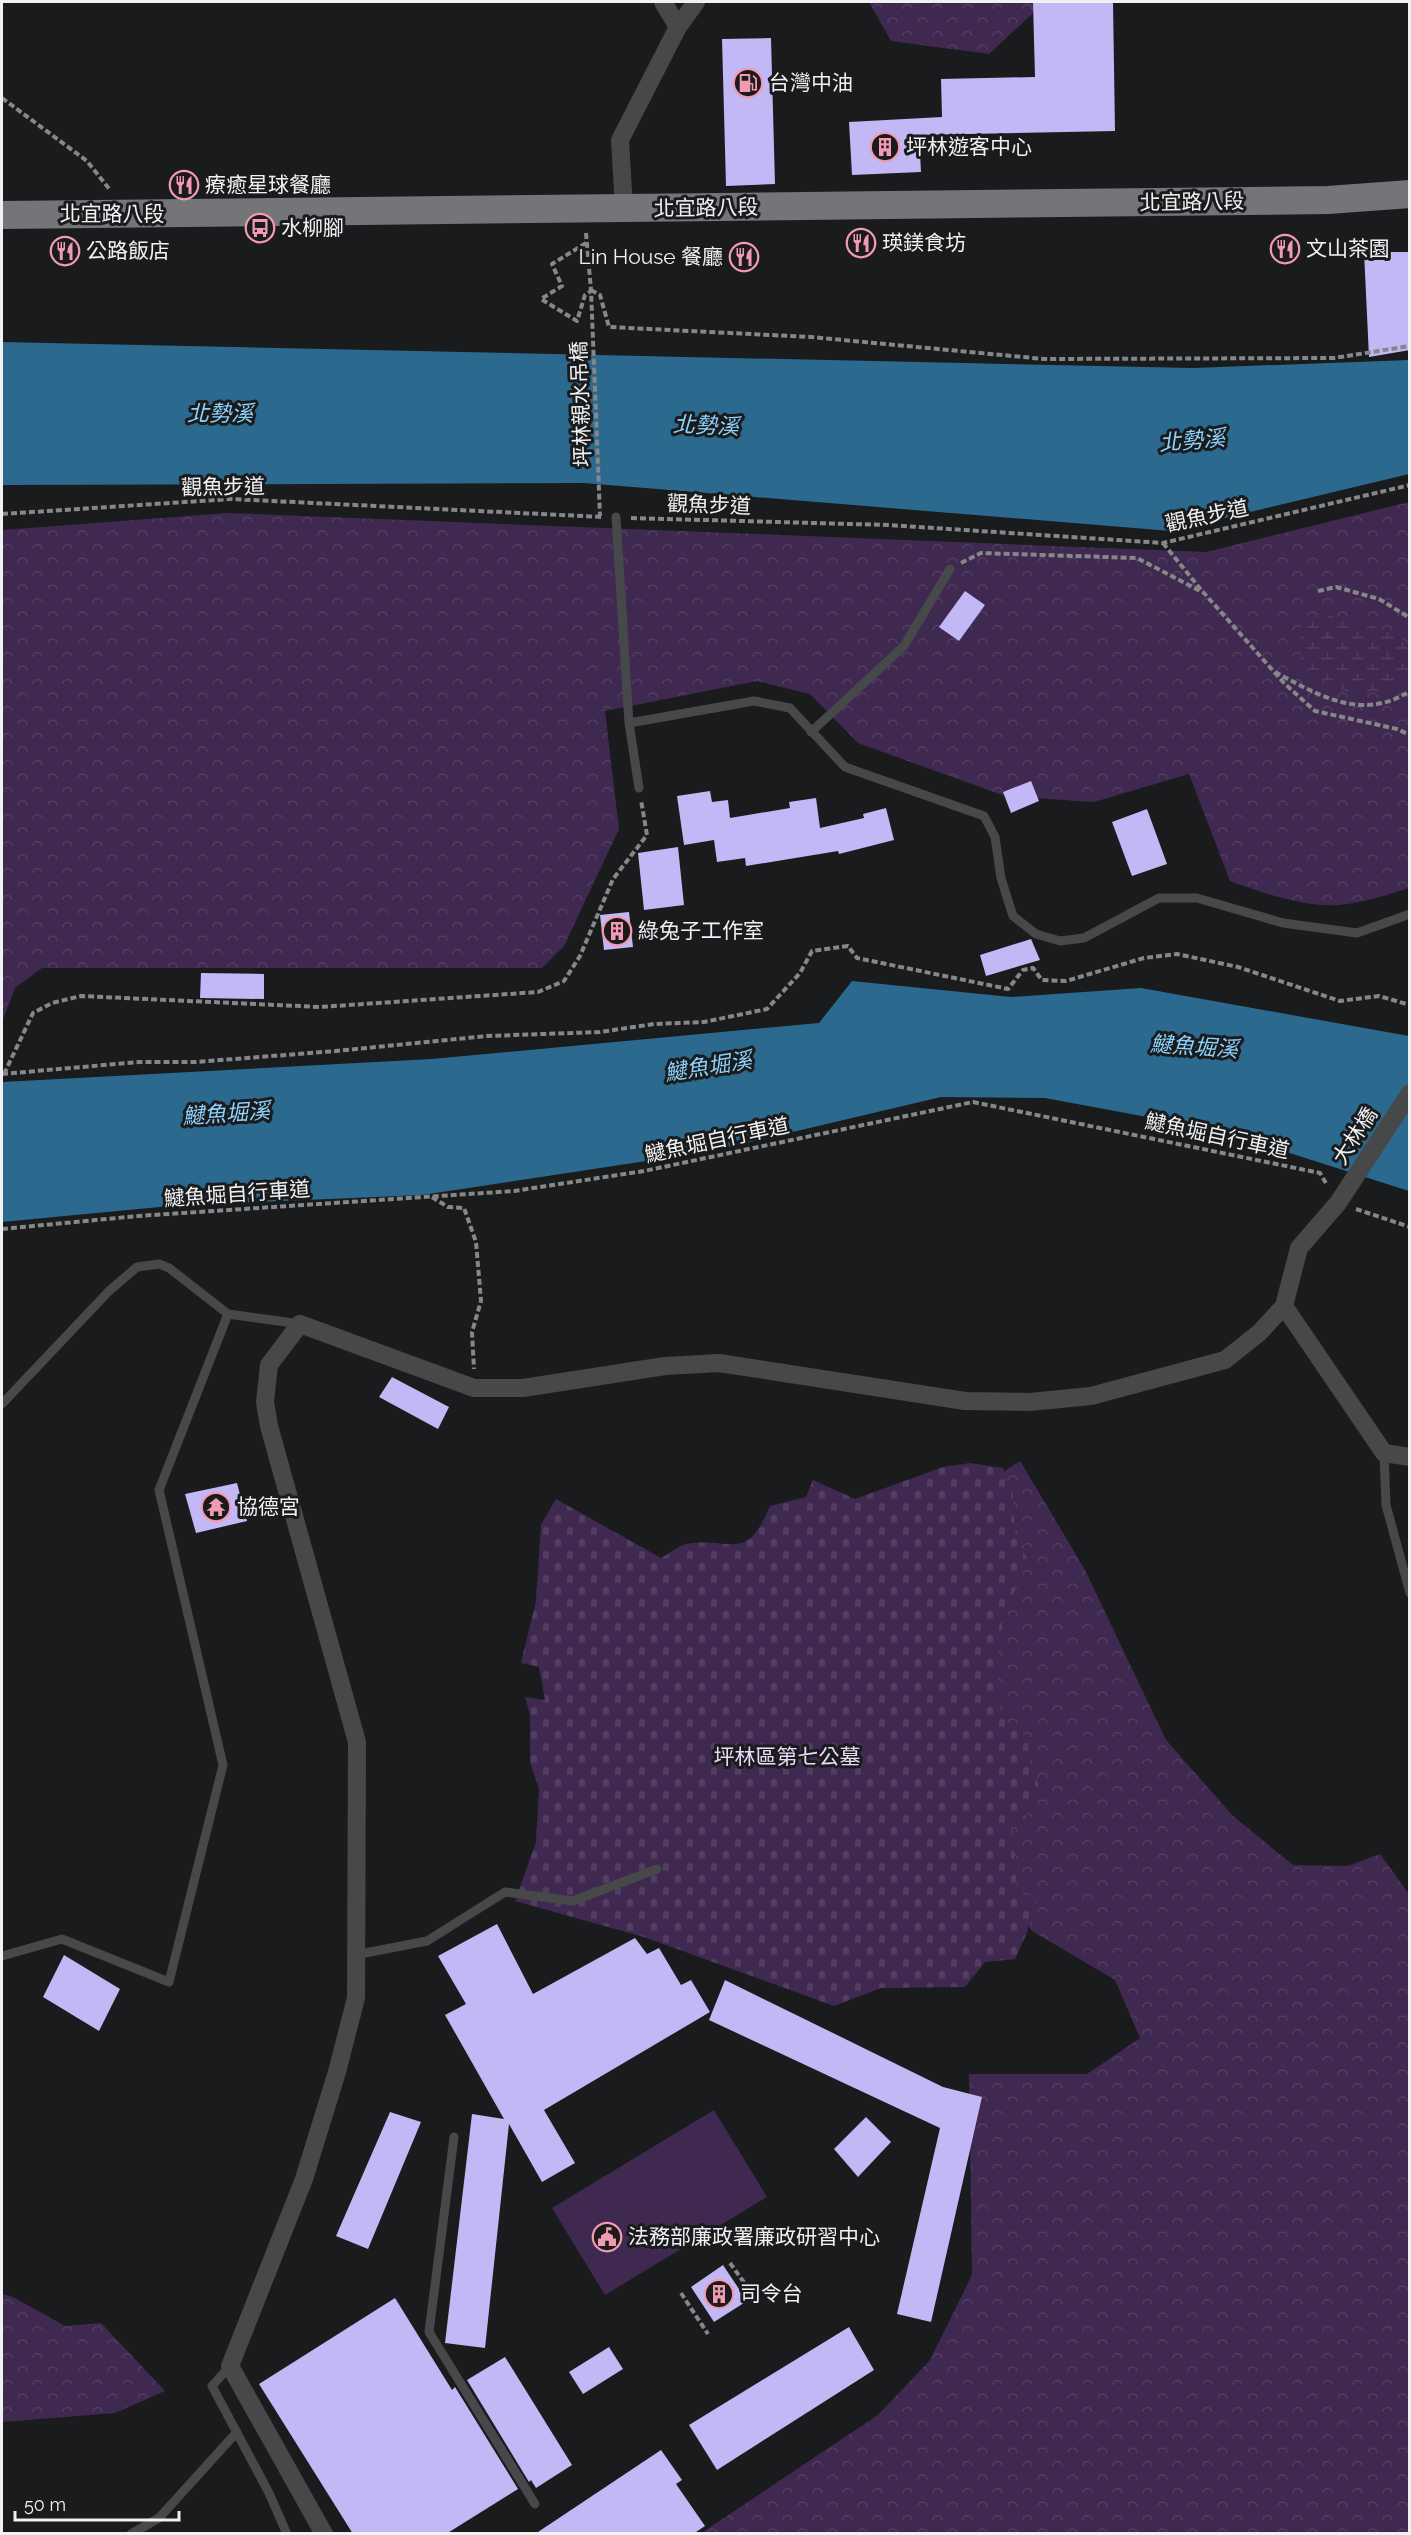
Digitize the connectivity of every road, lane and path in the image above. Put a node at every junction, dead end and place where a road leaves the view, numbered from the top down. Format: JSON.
{"nodes":[{"id":1,"x":663,"y":2,"type":"edge"},
{"id":2,"x":696,"y":2,"type":"edge"},
{"id":3,"x":678,"y":27,"type":"junction"},
{"id":4,"x":2,"y":98,"type":"edge"},
{"id":5,"x":1410,"y":194,"type":"edge"},
{"id":6,"x":585,"y":208,"type":"junction"},
{"id":7,"x":624,"y":210,"type":"junction"},
{"id":8,"x":130,"y":214,"type":"junction"},
{"id":9,"x":2,"y":215,"type":"edge"},
{"id":10,"x":586,"y":243,"type":"junction"},
{"id":11,"x":591,"y":290,"type":"junction"},
{"id":12,"x":1410,"y":346,"type":"edge"},
{"id":13,"x":1410,"y":485,"type":"edge"},
{"id":14,"x":2,"y":514,"type":"edge"},
{"id":15,"x":600,"y":517,"type":"junction"},
{"id":16,"x":616,"y":517,"type":"junction"},
{"id":17,"x":1163,"y":543,"type":"junction"},
{"id":18,"x":950,"y":569,"type":"joint"},
{"id":19,"x":1318,"y":591,"type":"dead end"},
{"id":20,"x":1204,"y":593,"type":"junction"},
{"id":21,"x":1410,"y":618,"type":"edge"},
{"id":22,"x":1272,"y":670,"type":"junction"},
{"id":23,"x":1410,"y":690,"type":"edge"},
{"id":24,"x":628,"y":723,"type":"junction"},
{"id":25,"x":811,"y":732,"type":"junction"},
{"id":26,"x":1410,"y":735,"type":"edge"},
{"id":27,"x":639,"y":788,"type":"joint"},
{"id":28,"x":1410,"y":914,"type":"edge"},
{"id":29,"x":1410,"y":1005,"type":"edge"},
{"id":30,"x":3,"y":1074,"type":"edge"},
{"id":31,"x":1410,"y":1092,"type":"edge"},
{"id":32,"x":432,"y":1197,"type":"junction"},
{"id":33,"x":1338,"y":1203,"type":"junction"},
{"id":34,"x":1410,"y":1227,"type":"edge"},
{"id":35,"x":2,"y":1229,"type":"edge"},
{"id":36,"x":1284,"y":1306,"type":"junction"},
{"id":37,"x":228,"y":1314,"type":"junction"},
{"id":38,"x":300,"y":1324,"type":"junction"},
{"id":39,"x":474,"y":1388,"type":"junction"},
{"id":40,"x":2,"y":1404,"type":"edge"},
{"id":41,"x":1384,"y":1453,"type":"junction"},
{"id":42,"x":1410,"y":1457,"type":"edge"},
{"id":43,"x":1410,"y":1593,"type":"edge"},
{"id":44,"x":657,"y":1869,"type":"dead end"},
{"id":45,"x":355,"y":1955,"type":"junction"},
{"id":46,"x":2,"y":1956,"type":"edge"},
{"id":47,"x":454,"y":2137,"type":"dead end"},
{"id":48,"x":730,"y":2263,"type":"dead end"},
{"id":49,"x":681,"y":2293,"type":"dead end"},
{"id":50,"x":756,"y":2300,"type":"dead end"},
{"id":51,"x":708,"y":2334,"type":"dead end"},
{"id":52,"x":230,"y":2366,"type":"junction"},
{"id":53,"x":237,"y":2432,"type":"junction"},
{"id":54,"x":535,"y":2504,"type":"dead end"},
{"id":55,"x":131,"y":2534,"type":"edge"},
{"id":56,"x":287,"y":2534,"type":"edge"},
{"id":57,"x":324,"y":2534,"type":"edge"}],
"edges":[{"from":1,"to":3,"type":"street"},
{"from":2,"to":3,"type":"street"},
{"from":3,"to":7,"type":"street"},
{"from":4,"to":8,"type":"path"},
{"from":5,"to":7,"type":"main road","name":"北宜路八段"},
{"from":6,"to":7,"type":"main road","name":"北宜路八段"},
{"from":6,"to":8,"type":"main road","name":"北宜路八段"},
{"from":6,"to":10,"type":"path","name":"坪林親水吊橋"},
{"from":8,"to":9,"type":"main road","name":"北宜路八段"},
{"from":10,"to":11,"type":"path","name":"坪林親水吊橋"},
{"from":10,"to":11,"type":"path"},
{"from":11,"to":12,"type":"path"},
{"from":11,"to":15,"type":"path","name":"坪林親水吊橋"},
{"from":13,"to":17,"type":"path","name":"觀魚步道"},
{"from":14,"to":15,"type":"path","name":"觀魚步道"},
{"from":15,"to":16,"type":"path","name":"觀魚步道"},
{"from":16,"to":17,"type":"path","name":"觀魚步道"},
{"from":16,"to":24,"type":"lane"},
{"from":17,"to":20,"type":"path"},
{"from":18,"to":20,"type":"path"},
{"from":18,"to":25,"type":"lane"},
{"from":19,"to":21,"type":"path"},
{"from":20,"to":22,"type":"path"},
{"from":22,"to":23,"type":"path"},
{"from":22,"to":26,"type":"path"},
{"from":24,"to":25,"type":"lane"},
{"from":24,"to":27,"type":"lane"},
{"from":25,"to":28,"type":"lane"},
{"from":27,"to":30,"type":"path"},
{"from":29,"to":30,"type":"path"},
{"from":31,"to":33,"type":"street","name":"大林橋"},
{"from":32,"to":33,"type":"path","name":"𩻸魚堀自行車道"},
{"from":32,"to":35,"type":"path","name":"𩻸魚堀自行車道"},
{"from":32,"to":39,"type":"path"},
{"from":33,"to":34,"type":"path"},
{"from":33,"to":36,"type":"street","name":"大林橋"},
{"from":36,"to":39,"type":"street"},
{"from":36,"to":41,"type":"street"},
{"from":37,"to":38,"type":"lane"},
{"from":37,"to":40,"type":"lane"},
{"from":37,"to":46,"type":"lane"},
{"from":38,"to":39,"type":"street"},
{"from":38,"to":45,"type":"street"},
{"from":41,"to":42,"type":"street"},
{"from":41,"to":43,"type":"lane"},
{"from":44,"to":45,"type":"lane"},
{"from":45,"to":52,"type":"street"},
{"from":47,"to":54,"type":"lane"},
{"from":48,"to":50,"type":"path"},
{"from":49,"to":51,"type":"path"},
{"from":52,"to":53,"type":"lane"},
{"from":52,"to":57,"type":"street"},
{"from":53,"to":55,"type":"lane"},
{"from":53,"to":56,"type":"lane"}]}
